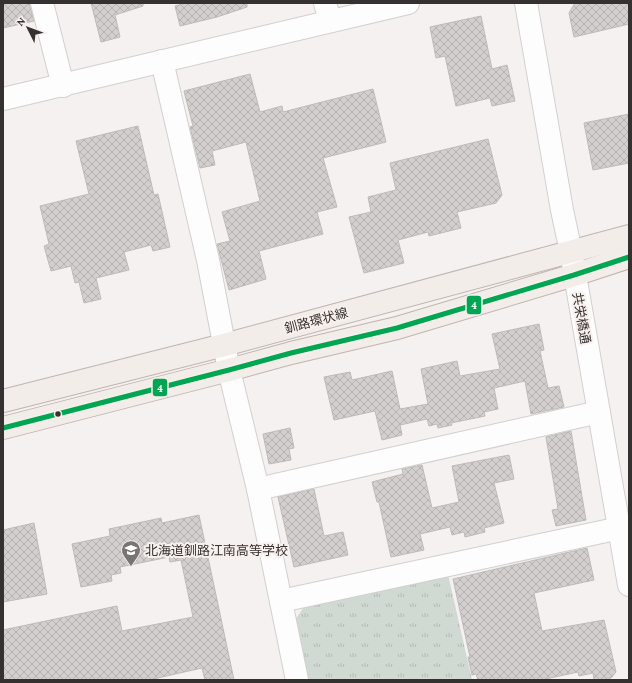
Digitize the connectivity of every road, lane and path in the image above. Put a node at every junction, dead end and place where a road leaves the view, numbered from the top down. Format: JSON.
{"nodes":[{"id":1,"x":42,"y":3,"type":"edge"},
{"id":2,"x":408,"y":3,"type":"edge"},
{"id":3,"x":526,"y":3,"type":"edge"},
{"id":4,"x":327,"y":12,"type":"edge"},
{"id":5,"x":162,"y":61,"type":"junction"},
{"id":6,"x":62,"y":86,"type":"junction"},
{"id":7,"x":3,"y":99,"type":"edge"},
{"id":8,"x":629,"y":236,"type":"edge"},
{"id":9,"x":571,"y":252,"type":"junction"},
{"id":10,"x":629,"y":257,"type":"edge"},
{"id":11,"x":574,"y":275,"type":"junction"},
{"id":12,"x":224,"y":345,"type":"junction"},
{"id":13,"x":229,"y":370,"type":"junction"},
{"id":14,"x":3,"y":401,"type":"edge"},
{"id":15,"x":599,"y":412,"type":"junction"},
{"id":16,"x":3,"y":428,"type":"edge"},
{"id":17,"x":258,"y":489,"type":"junction"},
{"id":18,"x":620,"y":528,"type":"junction"},
{"id":19,"x":629,"y":585,"type":"edge"},
{"id":20,"x":281,"y":601,"type":"junction"},
{"id":21,"x":297,"y":680,"type":"edge"}],
"edges":[{"from":1,"to":6,"type":"street"},
{"from":2,"to":4,"type":"street"},
{"from":3,"to":9,"type":"street","name":"共栄橋通"},
{"from":4,"to":5,"type":"street"},
{"from":5,"to":6,"type":"street"},
{"from":5,"to":12,"type":"street"},
{"from":6,"to":7,"type":"street"},
{"from":8,"to":9,"type":"main road","name":"釧路環状線"},
{"from":9,"to":11,"type":"street","name":"共栄橋通"},
{"from":9,"to":12,"type":"main road","name":"釧路環状線"},
{"from":10,"to":11,"type":"main road","name":"釧路環状線"},
{"from":11,"to":13,"type":"main road","name":"釧路環状線"},
{"from":11,"to":15,"type":"street","name":"共栄橋通"},
{"from":12,"to":13,"type":"street"},
{"from":12,"to":14,"type":"main road","name":"釧路環状線"},
{"from":13,"to":16,"type":"main road","name":"釧路環状線"},
{"from":13,"to":17,"type":"street"},
{"from":15,"to":17,"type":"street"},
{"from":15,"to":18,"type":"street","name":"共栄橋通"},
{"from":17,"to":20,"type":"street"},
{"from":18,"to":19,"type":"street","name":"共栄橋通"},
{"from":18,"to":20,"type":"street"},
{"from":20,"to":21,"type":"street"}]}
